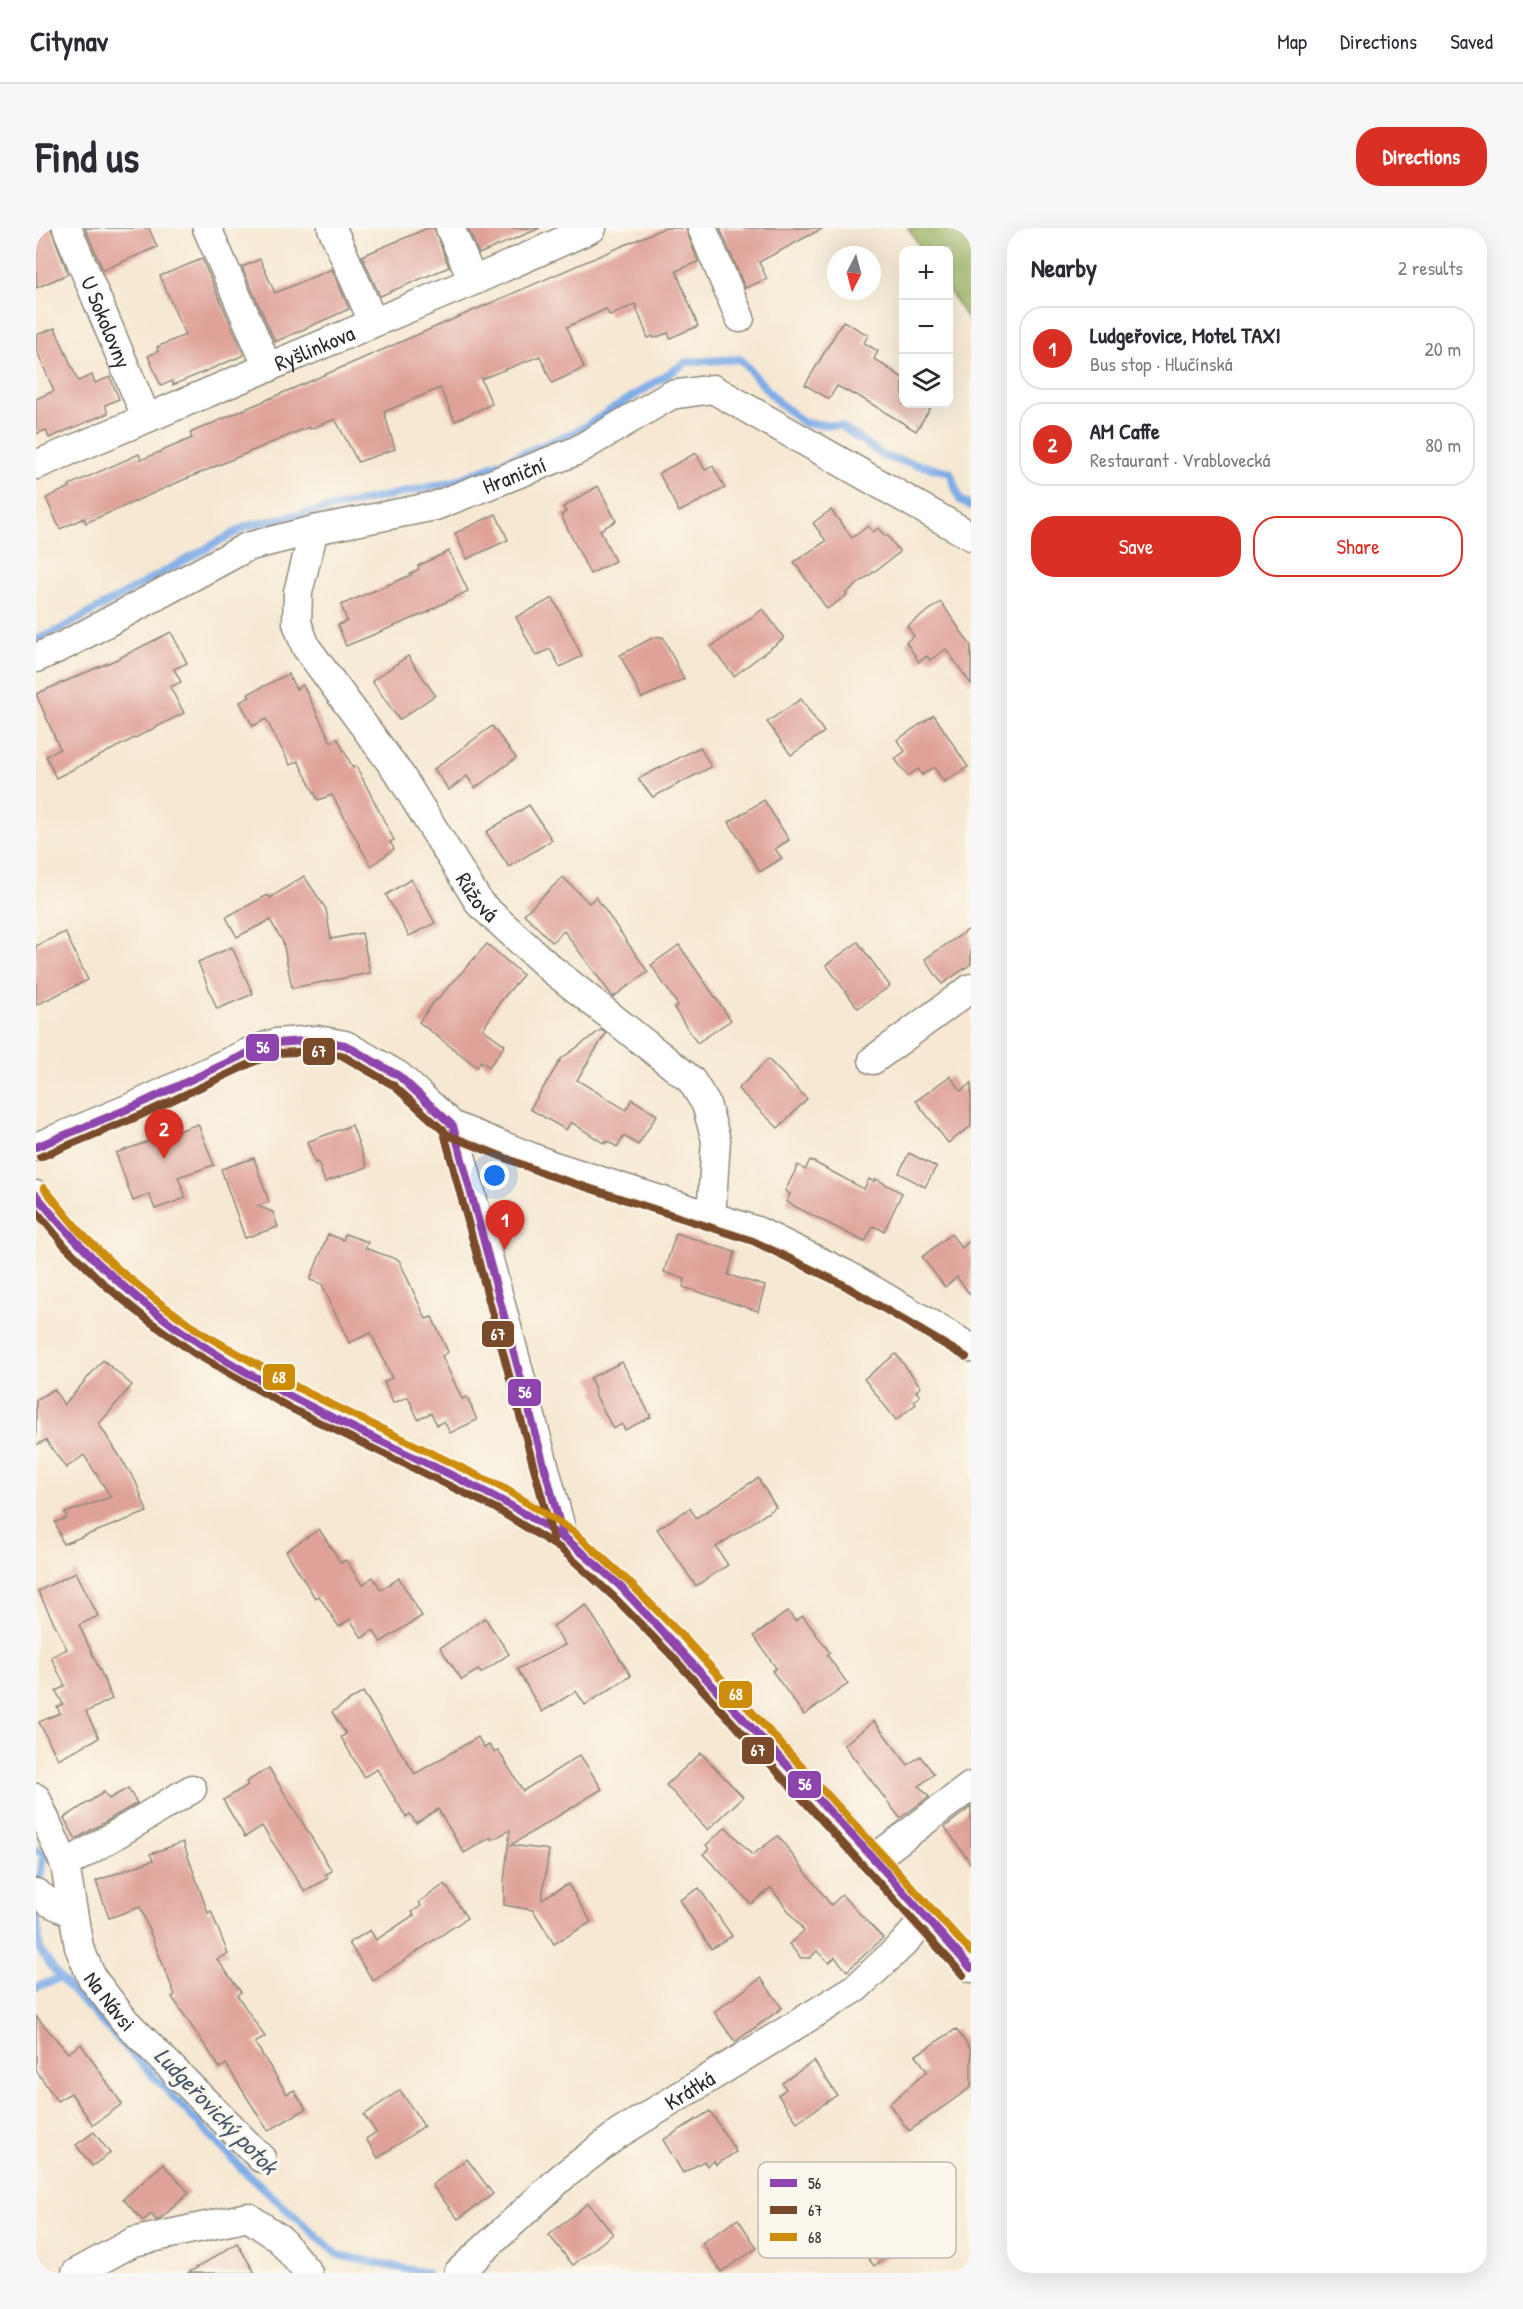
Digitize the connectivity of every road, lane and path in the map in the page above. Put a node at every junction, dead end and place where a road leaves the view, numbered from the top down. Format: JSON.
{"nodes":[{"id":1,"x":67,"y":228,"type":"edge"},
{"id":2,"x":207,"y":228,"type":"edge"},
{"id":3,"x":332,"y":228,"type":"edge"},
{"id":4,"x":450,"y":228,"type":"edge"},
{"id":5,"x":702,"y":228,"type":"edge"},
{"id":6,"x":576,"y":231,"type":"edge"},
{"id":7,"x":473,"y":281,"type":"junction"},
{"id":8,"x":740,"y":318,"type":"dead end"},
{"id":9,"x":374,"y":322,"type":"junction"},
{"id":10,"x":268,"y":368,"type":"junction"},
{"id":11,"x":146,"y":417,"type":"junction"},
{"id":12,"x":36,"y":465,"type":"edge"},
{"id":13,"x":315,"y":530,"type":"junction"},
{"id":14,"x":971,"y":536,"type":"edge"},
{"id":15,"x":36,"y":658,"type":"edge"},
{"id":16,"x":971,"y":988,"type":"edge"},
{"id":17,"x":873,"y":1060,"type":"dead end"},
{"id":18,"x":453,"y":1126,"type":"junction"},
{"id":19,"x":36,"y":1147,"type":"edge"},
{"id":20,"x":36,"y":1195,"type":"edge"},
{"id":21,"x":711,"y":1217,"type":"junction"},
{"id":22,"x":971,"y":1348,"type":"edge"},
{"id":23,"x":563,"y":1536,"type":"junction"},
{"id":24,"x":971,"y":1786,"type":"edge"},
{"id":25,"x":192,"y":1789,"type":"dead end"},
{"id":26,"x":36,"y":1798,"type":"edge"},
{"id":27,"x":874,"y":1859,"type":"junction"},
{"id":28,"x":65,"y":1865,"type":"junction"},
{"id":29,"x":52,"y":1902,"type":"edge"},
{"id":30,"x":926,"y":1918,"type":"junction"},
{"id":31,"x":971,"y":1968,"type":"edge"},
{"id":32,"x":261,"y":2157,"type":"dead end"},
{"id":33,"x":76,"y":2273,"type":"edge"},
{"id":34,"x":308,"y":2273,"type":"edge"},
{"id":35,"x":458,"y":2273,"type":"edge"}],
"edges":[{"from":1,"to":11,"type":"street","name":"U Sokolovny"},
{"from":2,"to":10,"type":"street"},
{"from":3,"to":9,"type":"street"},
{"from":4,"to":7,"type":"street"},
{"from":5,"to":8,"type":"street"},
{"from":6,"to":7,"type":"street","name":"Ryšlinkova"},
{"from":7,"to":9,"type":"street","name":"Ryšlinkova"},
{"from":9,"to":10,"type":"street","name":"Ryšlinkova"},
{"from":10,"to":11,"type":"street","name":"Ryšlinkova"},
{"from":11,"to":12,"type":"street","name":"Ryšlinkova"},
{"from":13,"to":14,"type":"street","name":"Hraniční"},
{"from":13,"to":15,"type":"street","name":"Hraniční"},
{"from":13,"to":21,"type":"street","name":"Růžová"},
{"from":16,"to":17,"type":"street"},
{"from":18,"to":19,"type":"street"},
{"from":18,"to":21,"type":"street"},
{"from":18,"to":23,"type":"street"},
{"from":20,"to":23,"type":"street"},
{"from":21,"to":22,"type":"street"},
{"from":23,"to":27,"type":"street"},
{"from":24,"to":27,"type":"street"},
{"from":25,"to":28,"type":"street"},
{"from":26,"to":28,"type":"street","name":"Na Návsi"},
{"from":27,"to":30,"type":"street"},
{"from":28,"to":29,"type":"street","name":"Na Návsi"},
{"from":29,"to":32,"type":"street","name":"Na Návsi"},
{"from":30,"to":31,"type":"street"},
{"from":30,"to":35,"type":"street","name":"Krátká"},
{"from":33,"to":34,"type":"street"}]}
